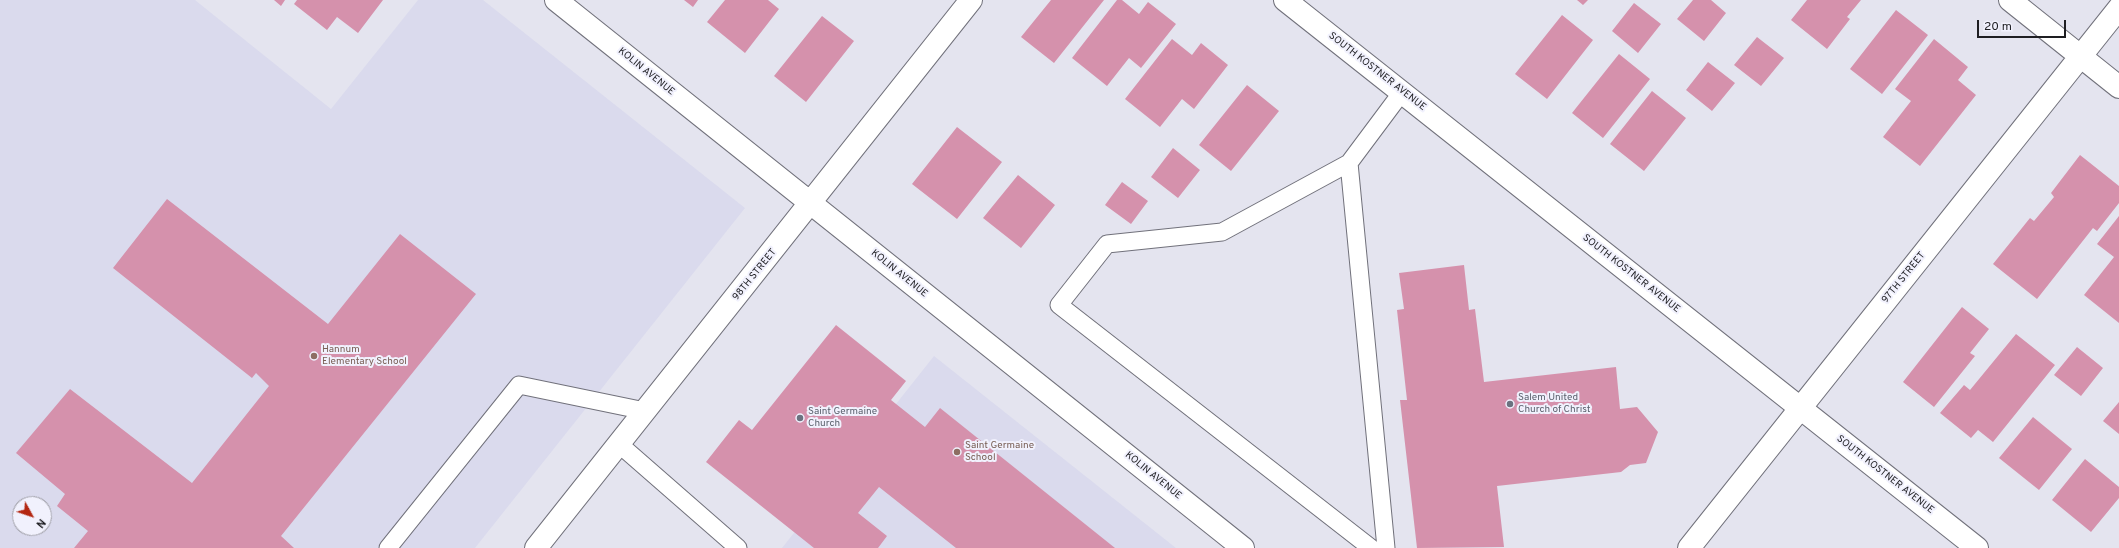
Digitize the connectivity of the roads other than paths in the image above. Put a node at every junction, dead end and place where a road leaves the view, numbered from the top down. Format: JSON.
{"nodes":[{"id":1,"x":556,"y":0,"type":"edge"},
{"id":2,"x":972,"y":0,"type":"edge"},
{"id":3,"x":1285,"y":0,"type":"edge"},
{"id":4,"x":2010,"y":0,"type":"edge"},
{"id":5,"x":2119,"y":8,"type":"edge"},
{"id":6,"x":2081,"y":56,"type":"junction"},
{"id":7,"x":2119,"y":87,"type":"edge"},
{"id":8,"x":1402,"y":92,"type":"junction"},
{"id":9,"x":1349,"y":163,"type":"junction"},
{"id":10,"x":811,"y":204,"type":"junction"},
{"id":11,"x":1800,"y":408,"type":"junction"},
{"id":12,"x":646,"y":411,"type":"junction"},
{"id":13,"x":619,"y":444,"type":"junction"},
{"id":14,"x":388,"y":548,"type":"edge"},
{"id":15,"x":536,"y":548,"type":"edge"},
{"id":16,"x":738,"y":548,"type":"edge"},
{"id":17,"x":1243,"y":548,"type":"edge"},
{"id":18,"x":1371,"y":548,"type":"edge"},
{"id":19,"x":1386,"y":548,"type":"edge"},
{"id":20,"x":1689,"y":548,"type":"edge"},
{"id":21,"x":1977,"y":548,"type":"edge"}],
"edges":[{"from":1,"to":10,"type":"street","name":"KOLIN AVENUE"},
{"from":2,"to":10,"type":"street","name":"98TH STREET"},
{"from":3,"to":8,"type":"street","name":"SOUTH KOSTNER AVENUE"},
{"from":4,"to":6,"type":"street"},
{"from":5,"to":6,"type":"street","name":"97TH STREET"},
{"from":6,"to":7,"type":"street"},
{"from":6,"to":11,"type":"street","name":"97TH STREET"},
{"from":8,"to":9,"type":"lane"},
{"from":8,"to":11,"type":"street","name":"SOUTH KOSTNER AVENUE"},
{"from":9,"to":18,"type":"lane"},
{"from":9,"to":19,"type":"lane"},
{"from":10,"to":12,"type":"street","name":"98TH STREET"},
{"from":10,"to":17,"type":"street","name":"KOLIN AVENUE"},
{"from":11,"to":20,"type":"street","name":"97TH STREET"},
{"from":11,"to":21,"type":"street","name":"SOUTH KOSTNER AVENUE"},
{"from":12,"to":13,"type":"street","name":"98TH STREET"},
{"from":12,"to":14,"type":"lane"},
{"from":13,"to":15,"type":"street","name":"98TH STREET"},
{"from":13,"to":16,"type":"lane"}]}
